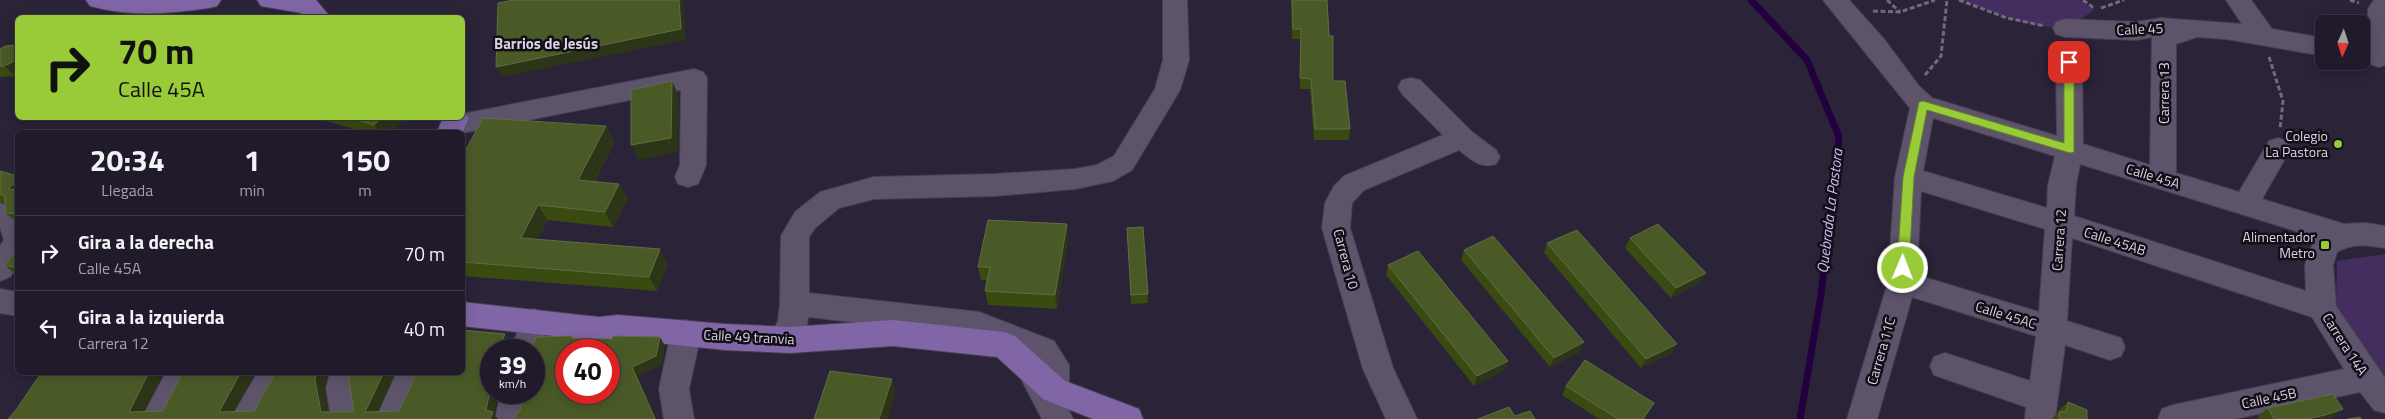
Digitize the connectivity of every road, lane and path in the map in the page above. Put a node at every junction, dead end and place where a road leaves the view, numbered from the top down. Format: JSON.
{"nodes":[{"id":1,"x":98,"y":0,"type":"edge"},
{"id":2,"x":209,"y":0,"type":"edge"},
{"id":3,"x":269,"y":0,"type":"edge"},
{"id":4,"x":1175,"y":0,"type":"edge"},
{"id":5,"x":1886,"y":0,"type":"edge"},
{"id":6,"x":1935,"y":0,"type":"edge"},
{"id":7,"x":1947,"y":0,"type":"edge"},
{"id":8,"x":1959,"y":0,"type":"edge"},
{"id":9,"x":2083,"y":0,"type":"edge"},
{"id":10,"x":2124,"y":0,"type":"edge"},
{"id":11,"x":2238,"y":0,"type":"edge"},
{"id":12,"x":2385,"y":3,"type":"edge"},
{"id":13,"x":1841,"y":6,"type":"edge"},
{"id":14,"x":314,"y":8,"type":"edge"},
{"id":15,"x":1900,"y":12,"type":"junction"},
{"id":16,"x":2066,"y":28,"type":"joint"},
{"id":17,"x":2193,"y":29,"type":"junction"},
{"id":18,"x":2264,"y":37,"type":"junction"},
{"id":19,"x":2315,"y":46,"type":"edge"},
{"id":20,"x":2375,"y":57,"type":"edge"},
{"id":21,"x":2069,"y":62,"type":"dead end"},
{"id":22,"x":1411,"y":87,"type":"dead end"},
{"id":23,"x":1917,"y":99,"type":"junction"},
{"id":24,"x":454,"y":125,"type":"edge"},
{"id":25,"x":1462,"y":138,"type":"junction"},
{"id":26,"x":2278,"y":148,"type":"joint"},
{"id":27,"x":2070,"y":149,"type":"junction"},
{"id":28,"x":1488,"y":157,"type":"dead end"},
{"id":29,"x":688,"y":177,"type":"dead end"},
{"id":30,"x":1908,"y":177,"type":"junction"},
{"id":31,"x":2163,"y":179,"type":"junction"},
{"id":32,"x":2246,"y":203,"type":"junction"},
{"id":33,"x":0,"y":214,"type":"edge"},
{"id":34,"x":2060,"y":223,"type":"junction"},
{"id":35,"x":15,"y":227,"type":"edge"},
{"id":36,"x":2344,"y":235,"type":"junction"},
{"id":37,"x":2385,"y":237,"type":"edge"},
{"id":38,"x":15,"y":246,"type":"edge"},
{"id":39,"x":0,"y":269,"type":"edge"},
{"id":40,"x":1902,"y":282,"type":"junction"},
{"id":41,"x":0,"y":301,"type":"edge"},
{"id":42,"x":795,"y":303,"type":"junction"},
{"id":43,"x":15,"y":304,"type":"edge"},
{"id":44,"x":2322,"y":308,"type":"junction"},
{"id":45,"x":465,"y":314,"type":"edge"},
{"id":46,"x":534,"y":321,"type":"junction"},
{"id":47,"x":2052,"y":329,"type":"junction"},
{"id":48,"x":686,"y":333,"type":"junction"},
{"id":49,"x":529,"y":339,"type":"edge"},
{"id":50,"x":790,"y":340,"type":"junction"},
{"id":51,"x":2110,"y":347,"type":"dead end"},
{"id":52,"x":1028,"y":365,"type":"junction"},
{"id":53,"x":1945,"y":366,"type":"dead end"},
{"id":54,"x":180,"y":375,"type":"edge"},
{"id":55,"x":273,"y":375,"type":"edge"},
{"id":56,"x":344,"y":375,"type":"edge"},
{"id":57,"x":412,"y":375,"type":"edge"},
{"id":58,"x":2366,"y":377,"type":"junction"},
{"id":59,"x":1054,"y":390,"type":"junction"},
{"id":60,"x":2385,"y":400,"type":"edge"},
{"id":61,"x":513,"y":404,"type":"edge"},
{"id":62,"x":2041,"y":409,"type":"edge"},
{"id":63,"x":156,"y":419,"type":"edge"},
{"id":64,"x":245,"y":419,"type":"edge"},
{"id":65,"x":346,"y":419,"type":"edge"},
{"id":66,"x":390,"y":419,"type":"edge"},
{"id":67,"x":510,"y":419,"type":"edge"},
{"id":68,"x":680,"y":419,"type":"edge"},
{"id":69,"x":1058,"y":419,"type":"edge"},
{"id":70,"x":1128,"y":419,"type":"edge"},
{"id":71,"x":1402,"y":419,"type":"edge"},
{"id":72,"x":1862,"y":419,"type":"edge"},
{"id":73,"x":2173,"y":419,"type":"edge"}],
"edges":[{"from":1,"to":2,"type":"main road"},
{"from":3,"to":14,"type":"main road"},
{"from":4,"to":42,"type":"street"},
{"from":5,"to":15,"type":"path"},
{"from":6,"to":15,"type":"path"},
{"from":7,"to":23,"type":"path"},
{"from":8,"to":16,"type":"path"},
{"from":9,"to":10,"type":"path"},
{"from":11,"to":18,"type":"street"},
{"from":12,"to":20,"type":"street"},
{"from":13,"to":15,"type":"path"},
{"from":13,"to":23,"type":"street"},
{"from":16,"to":17,"type":"street","name":"Calle 45"},
{"from":17,"to":18,"type":"street","name":"Calle 45"},
{"from":17,"to":31,"type":"street","name":"Carrera 13"},
{"from":18,"to":19,"type":"street","name":"Calle 45"},
{"from":18,"to":26,"type":"path"},
{"from":21,"to":27,"type":"street","name":"Carrera 12"},
{"from":22,"to":25,"type":"street"},
{"from":23,"to":27,"type":"street","name":"Calle 45A"},
{"from":23,"to":30,"type":"street","name":"Carrera 11C"},
{"from":24,"to":29,"type":"street"},
{"from":25,"to":28,"type":"street"},
{"from":25,"to":71,"type":"street","name":"Carrera 10"},
{"from":26,"to":32,"type":"street"},
{"from":27,"to":31,"type":"street","name":"Calle 45A"},
{"from":27,"to":34,"type":"street","name":"Carrera 12"},
{"from":30,"to":34,"type":"street","name":"Calle 45AB"},
{"from":30,"to":40,"type":"street","name":"Carrera 11C"},
{"from":31,"to":32,"type":"street","name":"Calle 45A"},
{"from":32,"to":36,"type":"street","name":"Calle 45A"},
{"from":33,"to":35,"type":"street"},
{"from":34,"to":44,"type":"street","name":"Calle 45AB"},
{"from":34,"to":47,"type":"street","name":"Carrera 12"},
{"from":36,"to":37,"type":"street","name":"Calle 45A"},
{"from":36,"to":44,"type":"street","name":"Carrera 14A"},
{"from":38,"to":39,"type":"street"},
{"from":40,"to":47,"type":"street","name":"Calle 45AC"},
{"from":40,"to":72,"type":"street","name":"Carrera 11C"},
{"from":41,"to":43,"type":"street"},
{"from":42,"to":50,"type":"street"},
{"from":42,"to":59,"type":"street"},
{"from":44,"to":58,"type":"street","name":"Carrera 14A"},
{"from":45,"to":46,"type":"main road","name":"Calle 49 tranvia"},
{"from":46,"to":48,"type":"main road","name":"Calle 49 tranvia"},
{"from":46,"to":49,"type":"street"},
{"from":47,"to":51,"type":"street","name":"Calle 45AC"},
{"from":47,"to":62,"type":"street","name":"Carrera 12"},
{"from":48,"to":50,"type":"main road","name":"Calle 49 tranvia"},
{"from":48,"to":68,"type":"street"},
{"from":50,"to":52,"type":"main road","name":"Calle 49 tranvia"},
{"from":52,"to":59,"type":"main road","name":"Calle 49 tranvia"},
{"from":52,"to":69,"type":"street"},
{"from":53,"to":62,"type":"street"},
{"from":54,"to":63,"type":"street"},
{"from":55,"to":64,"type":"street"},
{"from":56,"to":65,"type":"street"},
{"from":57,"to":66,"type":"street"},
{"from":58,"to":60,"type":"street","name":"Carrera 14A"},
{"from":58,"to":73,"type":"street","name":"Calle 45B"},
{"from":59,"to":70,"type":"main road"},
{"from":61,"to":67,"type":"street"}]}
